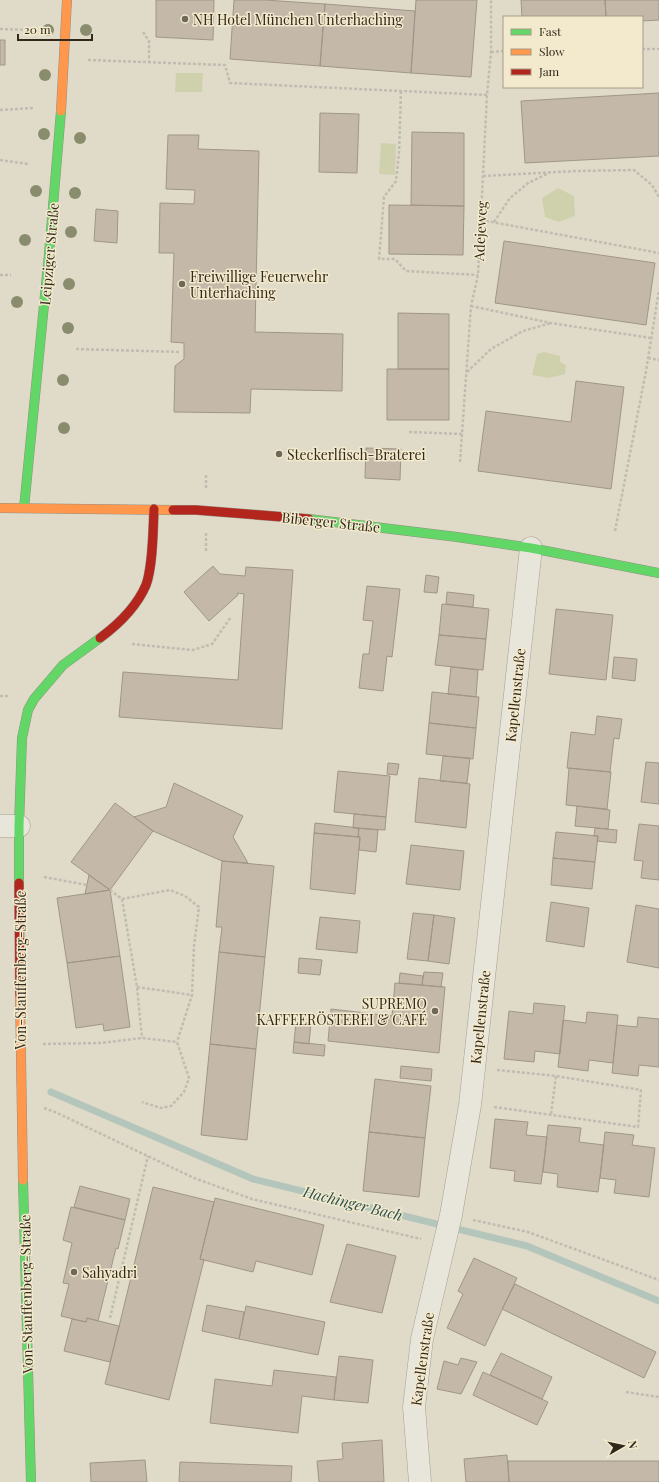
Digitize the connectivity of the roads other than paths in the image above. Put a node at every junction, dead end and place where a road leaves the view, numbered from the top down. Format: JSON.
{"nodes":[{"id":1,"x":66,"y":0,"type":"edge"},
{"id":2,"x":0,"y":508,"type":"edge"},
{"id":3,"x":24,"y":508,"type":"junction"},
{"id":4,"x":154,"y":509,"type":"junction"},
{"id":5,"x":531,"y":548,"type":"junction"},
{"id":6,"x":659,"y":573,"type":"edge"},
{"id":7,"x":9,"y":826,"type":"edge"},
{"id":8,"x":31,"y":1482,"type":"edge"},
{"id":9,"x":420,"y":1482,"type":"edge"}],
"edges":[{"from":1,"to":3,"type":"main road","name":"Leipziger Straße"},
{"from":2,"to":3,"type":"main road","name":"Biberger Straße"},
{"from":3,"to":4,"type":"main road","name":"Biberger Straße"},
{"from":4,"to":5,"type":"main road","name":"Biberger Straße"},
{"from":4,"to":7,"type":"main road","name":"Von-Stauffenberg-Straße"},
{"from":5,"to":6,"type":"main road","name":"Biberger Straße"},
{"from":5,"to":9,"type":"street","name":"Kapellenstraße"},
{"from":7,"to":8,"type":"main road","name":"Von-Stauffenberg-Straße"}]}
